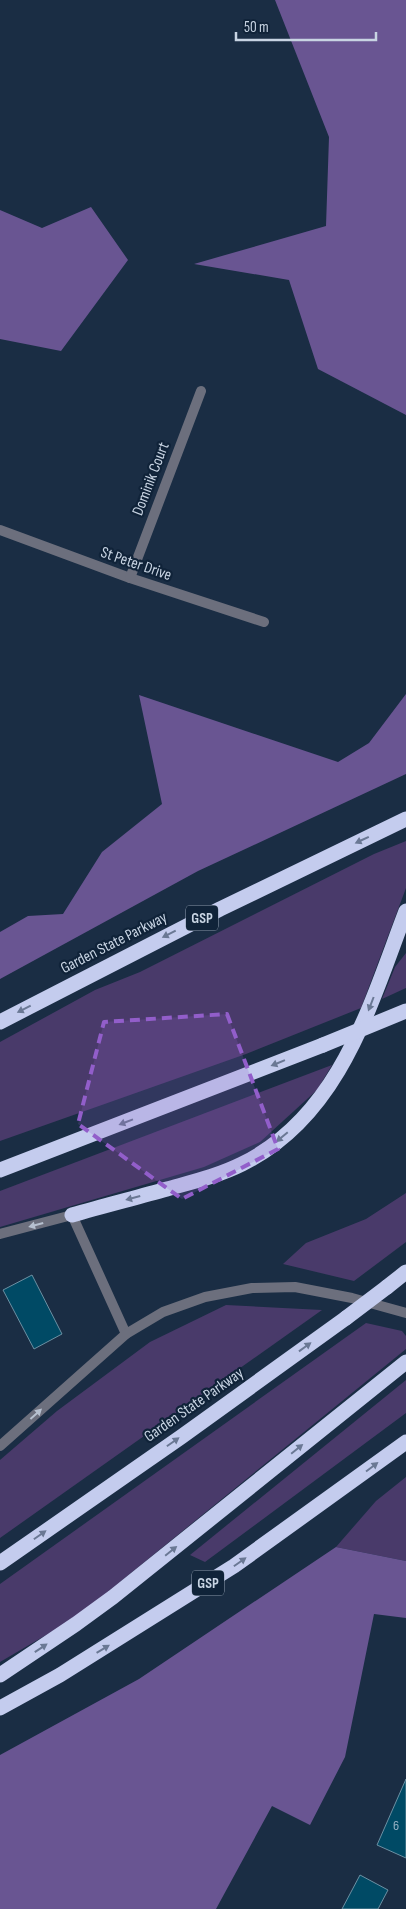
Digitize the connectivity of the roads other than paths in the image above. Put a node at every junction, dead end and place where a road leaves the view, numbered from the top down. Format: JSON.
{"nodes":[{"id":1,"x":201,"y":391,"type":"dead end"},
{"id":2,"x":0,"y":530,"type":"edge"},
{"id":3,"x":130,"y":578,"type":"junction"},
{"id":4,"x":264,"y":622,"type":"dead end"},
{"id":5,"x":406,"y":819,"type":"edge"},
{"id":6,"x":406,"y":911,"type":"edge"},
{"id":7,"x":406,"y":935,"type":"edge"},
{"id":8,"x":388,"y":958,"type":"junction"},
{"id":9,"x":406,"y":1011,"type":"edge"},
{"id":10,"x":0,"y":1022,"type":"edge"},
{"id":11,"x":0,"y":1170,"type":"edge"},
{"id":12,"x":72,"y":1215,"type":"junction"},
{"id":13,"x":0,"y":1234,"type":"edge"},
{"id":14,"x":406,"y":1272,"type":"edge"},
{"id":15,"x":406,"y":1313,"type":"edge"},
{"id":16,"x":126,"y":1334,"type":"junction"},
{"id":17,"x":406,"y":1362,"type":"edge"},
{"id":18,"x":406,"y":1442,"type":"edge"},
{"id":19,"x":0,"y":1446,"type":"edge"},
{"id":20,"x":0,"y":1563,"type":"edge"},
{"id":21,"x":0,"y":1675,"type":"edge"},
{"id":22,"x":0,"y":1708,"type":"edge"}],
"edges":[{"from":1,"to":3,"type":"street","name":"Dominik Court"},
{"from":2,"to":3,"type":"street","name":"St Peter Drive"},
{"from":3,"to":4,"type":"street","name":"St Peter Drive"},
{"from":5,"to":10,"type":"highway","name":"Garden State Parkway","number":"GSP","one_way":true},
{"from":6,"to":8,"type":"highway"},
{"from":7,"to":8,"type":"highway"},
{"from":8,"to":12,"type":"highway","one_way":true},
{"from":9,"to":11,"type":"highway","one_way":true,"bridge":true},
{"from":12,"to":13,"type":"street","one_way":true},
{"from":12,"to":16,"type":"street"},
{"from":20,"to":14,"type":"highway","name":"Garden State Parkway","one_way":true,"bridge":true},
{"from":15,"to":16,"type":"street"},
{"from":19,"to":16,"type":"street","one_way":true},
{"from":21,"to":17,"type":"highway","one_way":true},
{"from":22,"to":18,"type":"highway","number":"GSP","one_way":true}]}
